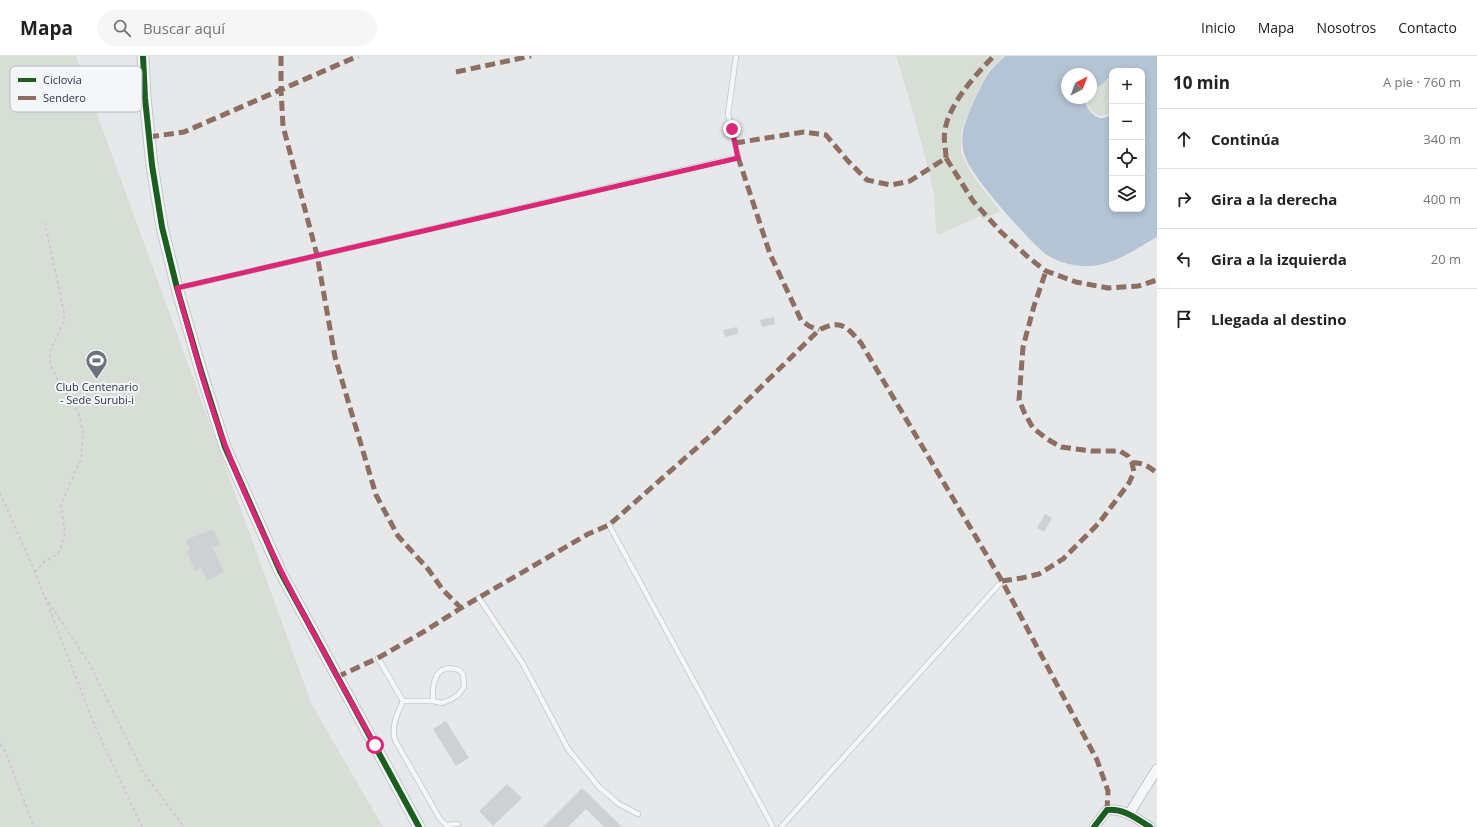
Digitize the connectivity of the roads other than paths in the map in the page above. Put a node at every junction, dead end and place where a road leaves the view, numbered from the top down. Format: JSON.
{"nodes":[{"id":1,"x":142,"y":56,"type":"edge"},
{"id":2,"x":736,"y":56,"type":"edge"},
{"id":3,"x":177,"y":288,"type":"junction"},
{"id":4,"x":609,"y":525,"type":"dead end"},
{"id":5,"x":1002,"y":581,"type":"dead end"},
{"id":6,"x":479,"y":598,"type":"dead end"},
{"id":7,"x":378,"y":658,"type":"dead end"},
{"id":8,"x":433,"y":701,"type":"junction"},
{"id":9,"x":403,"y":702,"type":"junction"},
{"id":10,"x":1157,"y":769,"type":"edge"},
{"id":11,"x":638,"y":814,"type":"dead end"},
{"id":12,"x":1129,"y":814,"type":"junction"},
{"id":13,"x":458,"y":824,"type":"dead end"},
{"id":14,"x":419,"y":827,"type":"edge"},
{"id":15,"x":773,"y":827,"type":"edge"},
{"id":16,"x":781,"y":827,"type":"edge"},
{"id":17,"x":1094,"y":827,"type":"edge"},
{"id":18,"x":1150,"y":827,"type":"edge"}],
"edges":[{"from":1,"to":3,"type":"street"},
{"from":2,"to":3,"type":"lane"},
{"from":3,"to":14,"type":"street"},
{"from":4,"to":15,"type":"lane"},
{"from":5,"to":16,"type":"lane"},
{"from":6,"to":11,"type":"lane"},
{"from":7,"to":9,"type":"lane"},
{"from":8,"to":8,"type":"lane"},
{"from":8,"to":9,"type":"lane"},
{"from":9,"to":13,"type":"lane"},
{"from":10,"to":12,"type":"street"},
{"from":12,"to":17,"type":"street"},
{"from":12,"to":18,"type":"street"}]}
